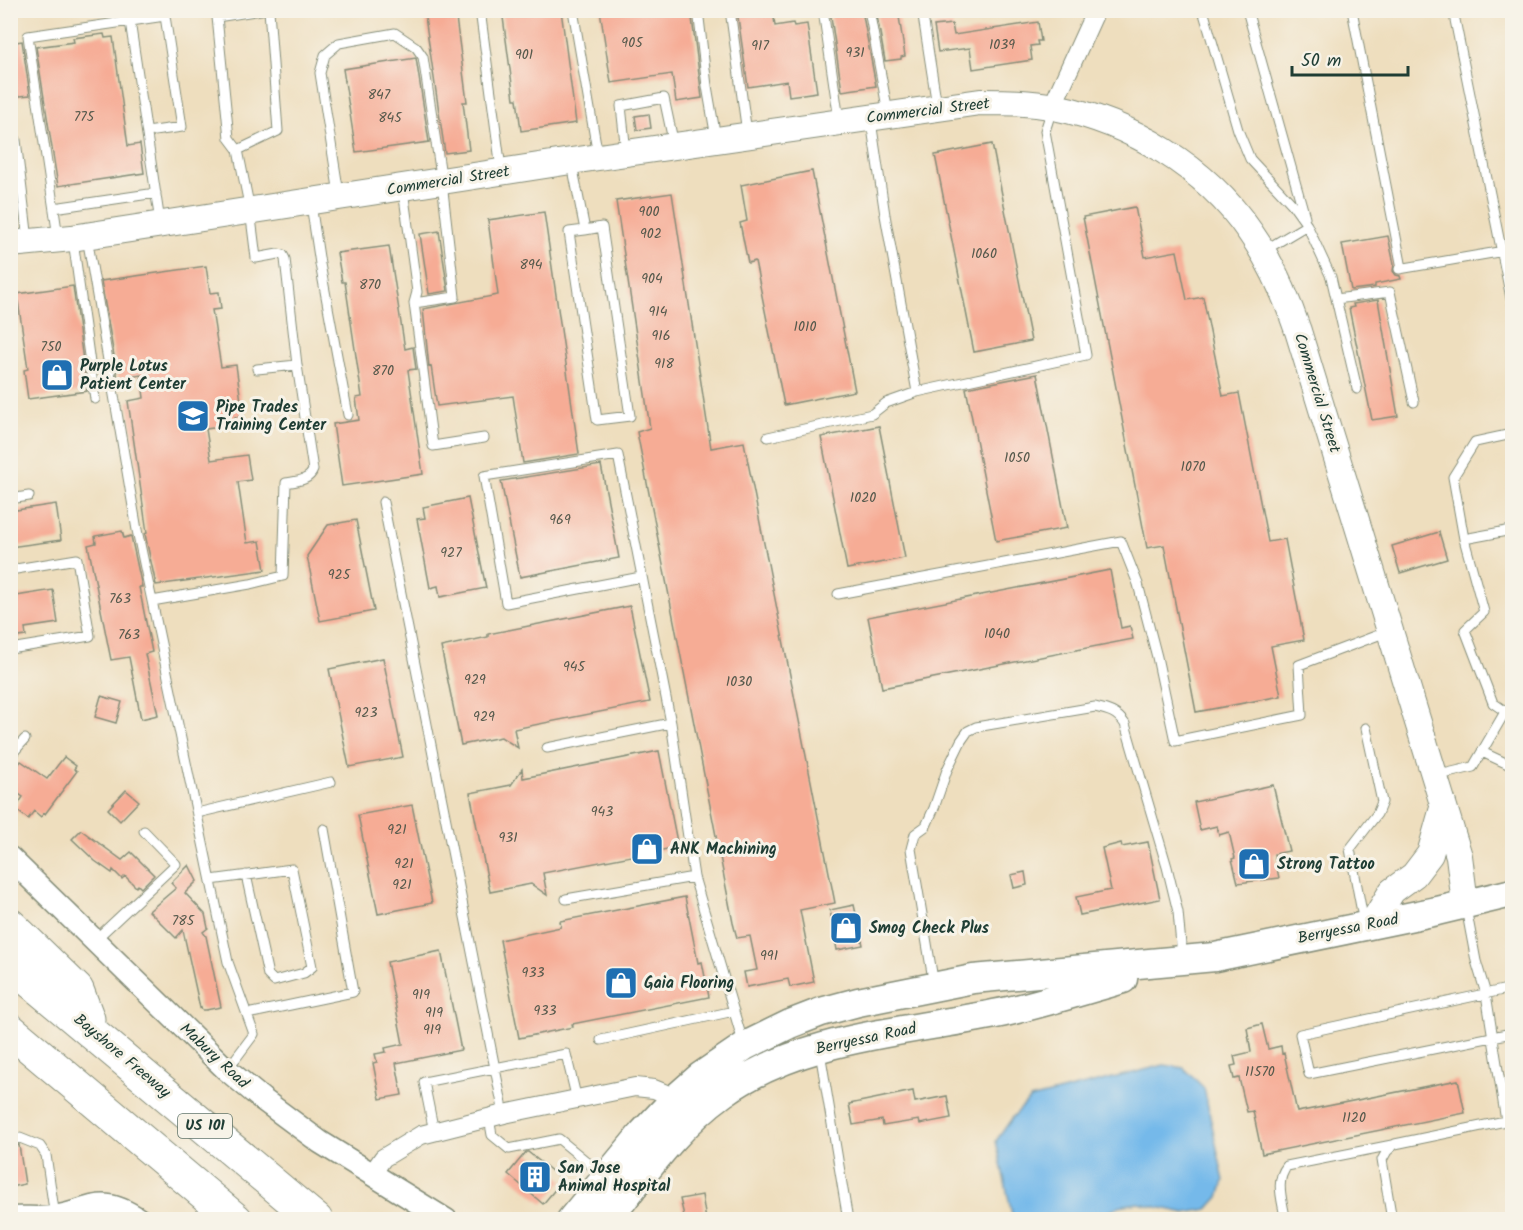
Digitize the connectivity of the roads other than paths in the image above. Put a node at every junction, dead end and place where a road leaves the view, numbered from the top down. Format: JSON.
{"nodes":[{"id":1,"x":261,"y":10,"type":"edge"},
{"id":2,"x":270,"y":10,"type":"edge"},
{"id":3,"x":480,"y":10,"type":"edge"},
{"id":4,"x":573,"y":10,"type":"edge"},
{"id":5,"x":698,"y":10,"type":"edge"},
{"id":6,"x":730,"y":10,"type":"edge"},
{"id":7,"x":823,"y":10,"type":"edge"},
{"id":8,"x":869,"y":10,"type":"edge"},
{"id":9,"x":922,"y":10,"type":"edge"},
{"id":10,"x":1096,"y":10,"type":"edge"},
{"id":11,"x":1203,"y":10,"type":"edge"},
{"id":12,"x":1247,"y":10,"type":"edge"},
{"id":13,"x":1352,"y":10,"type":"edge"},
{"id":14,"x":1453,"y":10,"type":"edge"},
{"id":15,"x":130,"y":21,"type":"junction"},
{"id":16,"x":1052,"y":107,"type":"junction"},
{"id":17,"x":937,"y":109,"type":"junction"},
{"id":18,"x":879,"y":117,"type":"junction"},
{"id":19,"x":840,"y":123,"type":"junction"},
{"id":20,"x":147,"y":132,"type":"junction"},
{"id":21,"x":748,"y":136,"type":"junction"},
{"id":22,"x":10,"y":140,"type":"edge"},
{"id":23,"x":717,"y":141,"type":"junction"},
{"id":24,"x":674,"y":148,"type":"junction"},
{"id":25,"x":238,"y":150,"type":"junction"},
{"id":26,"x":626,"y":154,"type":"junction"},
{"id":27,"x":598,"y":158,"type":"junction"},
{"id":28,"x":571,"y":161,"type":"junction"},
{"id":29,"x":15,"y":169,"type":"edge"},
{"id":30,"x":501,"y":172,"type":"junction"},
{"id":31,"x":10,"y":178,"type":"edge"},
{"id":32,"x":442,"y":182,"type":"junction"},
{"id":33,"x":402,"y":187,"type":"junction"},
{"id":34,"x":156,"y":193,"type":"junction"},
{"id":35,"x":340,"y":197,"type":"junction"},
{"id":36,"x":311,"y":201,"type":"junction"},
{"id":37,"x":54,"y":208,"type":"junction"},
{"id":38,"x":250,"y":210,"type":"junction"},
{"id":39,"x":160,"y":225,"type":"junction"},
{"id":40,"x":1307,"y":225,"type":"junction"},
{"id":41,"x":585,"y":230,"type":"junction"},
{"id":42,"x":72,"y":237,"type":"junction"},
{"id":43,"x":19,"y":243,"type":"edge"},
{"id":44,"x":1263,"y":251,"type":"junction"},
{"id":45,"x":1503,"y":251,"type":"junction"},
{"id":46,"x":1336,"y":299,"type":"junction"},
{"id":47,"x":414,"y":303,"type":"junction"},
{"id":48,"x":1512,"y":303,"type":"edge"},
{"id":49,"x":297,"y":365,"type":"junction"},
{"id":50,"x":257,"y":369,"type":"dead end"},
{"id":51,"x":1357,"y":389,"type":"dead end"},
{"id":52,"x":917,"y":392,"type":"junction"},
{"id":53,"x":95,"y":399,"type":"dead end"},
{"id":54,"x":1414,"y":402,"type":"dead end"},
{"id":55,"x":348,"y":415,"type":"dead end"},
{"id":56,"x":1512,"y":434,"type":"edge"},
{"id":57,"x":768,"y":437,"type":"dead end"},
{"id":58,"x":484,"y":438,"type":"dead end"},
{"id":59,"x":29,"y":496,"type":"dead end"},
{"id":60,"x":10,"y":499,"type":"edge"},
{"id":61,"x":383,"y":502,"type":"dead end"},
{"id":62,"x":1512,"y":530,"type":"edge"},
{"id":63,"x":1464,"y":539,"type":"junction"},
{"id":64,"x":10,"y":570,"type":"edge"},
{"id":65,"x":641,"y":578,"type":"junction"},
{"id":66,"x":837,"y":594,"type":"dead end"},
{"id":67,"x":152,"y":601,"type":"junction"},
{"id":68,"x":1389,"y":631,"type":"junction"},
{"id":69,"x":10,"y":649,"type":"edge"},
{"id":70,"x":1509,"y":714,"type":"edge"},
{"id":71,"x":671,"y":723,"type":"junction"},
{"id":72,"x":1366,"y":728,"type":"dead end"},
{"id":73,"x":25,"y":739,"type":"dead end"},
{"id":74,"x":547,"y":748,"type":"dead end"},
{"id":75,"x":1482,"y":752,"type":"junction"},
{"id":76,"x":10,"y":756,"type":"edge"},
{"id":77,"x":1512,"y":766,"type":"edge"},
{"id":78,"x":1433,"y":776,"type":"junction"},
{"id":79,"x":331,"y":782,"type":"dead end"},
{"id":80,"x":1444,"y":808,"type":"junction"},
{"id":81,"x":197,"y":813,"type":"junction"},
{"id":82,"x":324,"y":829,"type":"dead end"},
{"id":83,"x":144,"y":831,"type":"dead end"},
{"id":84,"x":10,"y":858,"type":"edge"},
{"id":85,"x":246,"y":875,"type":"junction"},
{"id":86,"x":694,"y":877,"type":"junction"},
{"id":87,"x":211,"y":880,"type":"junction"},
{"id":88,"x":1512,"y":893,"type":"edge"},
{"id":89,"x":566,"y":899,"type":"dead end"},
{"id":90,"x":1465,"y":903,"type":"junction"},
{"id":91,"x":10,"y":925,"type":"edge"},
{"id":92,"x":1369,"y":925,"type":"junction"},
{"id":93,"x":95,"y":940,"type":"junction"},
{"id":94,"x":1182,"y":961,"type":"junction"},
{"id":95,"x":10,"y":964,"type":"edge"},
{"id":96,"x":934,"y":987,"type":"junction"},
{"id":97,"x":1512,"y":988,"type":"edge"},
{"id":98,"x":1486,"y":994,"type":"junction"},
{"id":99,"x":734,"y":1011,"type":"junction"},
{"id":100,"x":247,"y":1014,"type":"junction"},
{"id":101,"x":10,"y":1030,"type":"edge"},
{"id":102,"x":93,"y":1032,"type":"junction"},
{"id":103,"x":1512,"y":1033,"type":"edge"},
{"id":104,"x":1494,"y":1038,"type":"junction"},
{"id":105,"x":601,"y":1040,"type":"dead end"},
{"id":106,"x":745,"y":1046,"type":"junction"},
{"id":107,"x":819,"y":1047,"type":"junction"},
{"id":108,"x":10,"y":1056,"type":"edge"},
{"id":109,"x":45,"y":1059,"type":"junction"},
{"id":110,"x":495,"y":1068,"type":"junction"},
{"id":111,"x":226,"y":1069,"type":"junction"},
{"id":112,"x":676,"y":1098,"type":"junction"},
{"id":113,"x":578,"y":1100,"type":"junction"},
{"id":114,"x":497,"y":1116,"type":"junction"},
{"id":115,"x":1509,"y":1120,"type":"edge"},
{"id":116,"x":434,"y":1132,"type":"junction"},
{"id":117,"x":10,"y":1140,"type":"edge"},
{"id":118,"x":1395,"y":1144,"type":"junction"},
{"id":119,"x":372,"y":1174,"type":"junction"},
{"id":120,"x":606,"y":1178,"type":"junction"},
{"id":121,"x":1285,"y":1217,"type":"dead end"},
{"id":122,"x":10,"y":1218,"type":"edge"},
{"id":123,"x":55,"y":1218,"type":"edge"},
{"id":124,"x":140,"y":1220,"type":"edge"},
{"id":125,"x":236,"y":1220,"type":"edge"},
{"id":126,"x":316,"y":1220,"type":"edge"},
{"id":127,"x":446,"y":1220,"type":"edge"},
{"id":128,"x":571,"y":1220,"type":"edge"},
{"id":129,"x":607,"y":1220,"type":"edge"},
{"id":130,"x":848,"y":1220,"type":"edge"},
{"id":131,"x":1392,"y":1220,"type":"edge"}],
"edges":[{"from":1,"to":25,"type":"lane"},
{"from":2,"to":25,"type":"lane"},
{"from":3,"to":30,"type":"lane"},
{"from":4,"to":27,"type":"lane"},
{"from":5,"to":23,"type":"lane"},
{"from":6,"to":21,"type":"lane"},
{"from":7,"to":19,"type":"lane"},
{"from":8,"to":18,"type":"lane"},
{"from":9,"to":17,"type":"lane"},
{"from":10,"to":16,"type":"street"},
{"from":11,"to":40,"type":"lane"},
{"from":12,"to":40,"type":"lane"},
{"from":13,"to":45,"type":"lane"},
{"from":14,"to":45,"type":"lane"},
{"from":15,"to":20,"type":"lane"},
{"from":15,"to":20,"type":"lane"},
{"from":15,"to":37,"type":"lane"},
{"from":16,"to":17,"type":"main road","name":"Commercial Street"},
{"from":16,"to":44,"type":"main road","name":"Commercial Street"},
{"from":16,"to":52,"type":"lane"},
{"from":17,"to":18,"type":"main road","name":"Commercial Street"},
{"from":18,"to":19,"type":"main road","name":"Commercial Street"},
{"from":18,"to":52,"type":"lane"},
{"from":19,"to":21,"type":"main road","name":"Commercial Street"},
{"from":20,"to":34,"type":"lane"},
{"from":21,"to":23,"type":"main road","name":"Commercial Street"},
{"from":22,"to":29,"type":"lane"},
{"from":23,"to":24,"type":"main road","name":"Commercial Street"},
{"from":24,"to":26,"type":"main road","name":"Commercial Street"},
{"from":24,"to":26,"type":"lane"},
{"from":25,"to":38,"type":"lane"},
{"from":26,"to":27,"type":"main road","name":"Commercial Street"},
{"from":27,"to":28,"type":"main road","name":"Commercial Street"},
{"from":28,"to":30,"type":"main road","name":"Commercial Street"},
{"from":28,"to":41,"type":"lane"},
{"from":29,"to":31,"type":"lane"},
{"from":29,"to":43,"type":"lane"},
{"from":30,"to":32,"type":"main road","name":"Commercial Street"},
{"from":32,"to":33,"type":"main road","name":"Commercial Street"},
{"from":32,"to":35,"type":"lane"},
{"from":32,"to":47,"type":"lane"},
{"from":33,"to":35,"type":"main road","name":"Commercial Street"},
{"from":33,"to":47,"type":"lane"},
{"from":34,"to":37,"type":"lane"},
{"from":34,"to":39,"type":"lane"},
{"from":35,"to":36,"type":"main road","name":"Commercial Street"},
{"from":36,"to":38,"type":"main road","name":"Commercial Street"},
{"from":36,"to":55,"type":"lane"},
{"from":37,"to":42,"type":"lane"},
{"from":38,"to":39,"type":"main road","name":"Commercial Street"},
{"from":38,"to":49,"type":"lane"},
{"from":39,"to":42,"type":"main road","name":"Commercial Street"},
{"from":40,"to":44,"type":"lane"},
{"from":40,"to":46,"type":"lane"},
{"from":41,"to":41,"type":"lane"},
{"from":42,"to":43,"type":"main road","name":"Commercial Street"},
{"from":42,"to":53,"type":"lane"},
{"from":42,"to":67,"type":"lane"},
{"from":44,"to":68,"type":"main road","name":"Commercial Street"},
{"from":45,"to":48,"type":"lane"},
{"from":46,"to":51,"type":"lane"},
{"from":46,"to":54,"type":"lane"},
{"from":47,"to":58,"type":"lane"},
{"from":49,"to":50,"type":"lane"},
{"from":49,"to":67,"type":"lane"},
{"from":52,"to":57,"type":"lane"},
{"from":56,"to":63,"type":"lane"},
{"from":59,"to":60,"type":"lane"},
{"from":61,"to":110,"type":"lane"},
{"from":62,"to":63,"type":"lane"},
{"from":63,"to":70,"type":"lane"},
{"from":64,"to":69,"type":"lane"},
{"from":65,"to":65,"type":"lane"},
{"from":65,"to":71,"type":"lane"},
{"from":66,"to":68,"type":"lane"},
{"from":67,"to":81,"type":"lane"},
{"from":68,"to":78,"type":"main road","name":"Commercial Street"},
{"from":70,"to":75,"type":"lane"},
{"from":71,"to":74,"type":"lane"},
{"from":71,"to":86,"type":"lane"},
{"from":72,"to":92,"type":"lane"},
{"from":73,"to":76,"type":"lane"},
{"from":75,"to":77,"type":"lane"},
{"from":75,"to":78,"type":"lane"},
{"from":78,"to":80,"type":"main road","name":"Commercial Street"},
{"from":79,"to":81,"type":"lane"},
{"from":80,"to":90,"type":"main road","name":"Commercial Street"},
{"from":80,"to":92,"type":"main road"},
{"from":81,"to":87,"type":"lane"},
{"from":82,"to":100,"type":"lane"},
{"from":83,"to":93,"type":"lane"},
{"from":84,"to":93,"type":"street","name":"Mabury Road"},
{"from":85,"to":85,"type":"lane"},
{"from":85,"to":87,"type":"lane"},
{"from":86,"to":89,"type":"lane"},
{"from":86,"to":99,"type":"lane"},
{"from":87,"to":100,"type":"lane"},
{"from":88,"to":90,"type":"main road","name":"Berryessa Road"},
{"from":90,"to":92,"type":"main road","name":"Berryessa Road"},
{"from":90,"to":98,"type":"lane"},
{"from":91,"to":102,"type":"highway"},
{"from":92,"to":94,"type":"main road","name":"Berryessa Road"},
{"from":93,"to":111,"type":"street","name":"Mabury Road"},
{"from":94,"to":96,"type":"main road","name":"Berryessa Road"},
{"from":94,"to":96,"type":"lane"},
{"from":94,"to":107,"type":"main road","name":"Berryessa Road"},
{"from":95,"to":102,"type":"highway","name":"Bayshore Freeway","number":"US 101"},
{"from":96,"to":106,"type":"main road","name":"Berryessa Road"},
{"from":97,"to":98,"type":"lane"},
{"from":98,"to":104,"type":"lane"},
{"from":98,"to":104,"type":"lane"},
{"from":99,"to":105,"type":"lane"},
{"from":99,"to":106,"type":"lane"},
{"from":100,"to":111,"type":"lane"},
{"from":101,"to":109,"type":"highway"},
{"from":102,"to":126,"type":"highway","name":"Bayshore Freeway","number":"US 101"},
{"from":103,"to":104,"type":"lane"},
{"from":104,"to":115,"type":"lane"},
{"from":106,"to":112,"type":"main road","name":"Berryessa Road"},
{"from":107,"to":129,"type":"main road","name":"Berryessa Road"},
{"from":107,"to":130,"type":"lane"},
{"from":108,"to":109,"type":"highway"},
{"from":109,"to":125,"type":"highway"},
{"from":110,"to":113,"type":"lane"},
{"from":110,"to":114,"type":"lane"},
{"from":110,"to":116,"type":"lane"},
{"from":111,"to":119,"type":"street","name":"Mabury Road"},
{"from":112,"to":113,"type":"street"},
{"from":112,"to":120,"type":"main road","name":"Berryessa Road"},
{"from":113,"to":114,"type":"street"},
{"from":114,"to":116,"type":"street"},
{"from":114,"to":120,"type":"lane"},
{"from":115,"to":118,"type":"lane"},
{"from":116,"to":119,"type":"street"},
{"from":117,"to":123,"type":"lane"},
{"from":118,"to":121,"type":"lane"},
{"from":118,"to":131,"type":"lane"},
{"from":119,"to":127,"type":"street","name":"Mabury Road"},
{"from":120,"to":128,"type":"main road","name":"Berryessa Road"},
{"from":122,"to":123,"type":"street"},
{"from":123,"to":124,"type":"street"}]}
